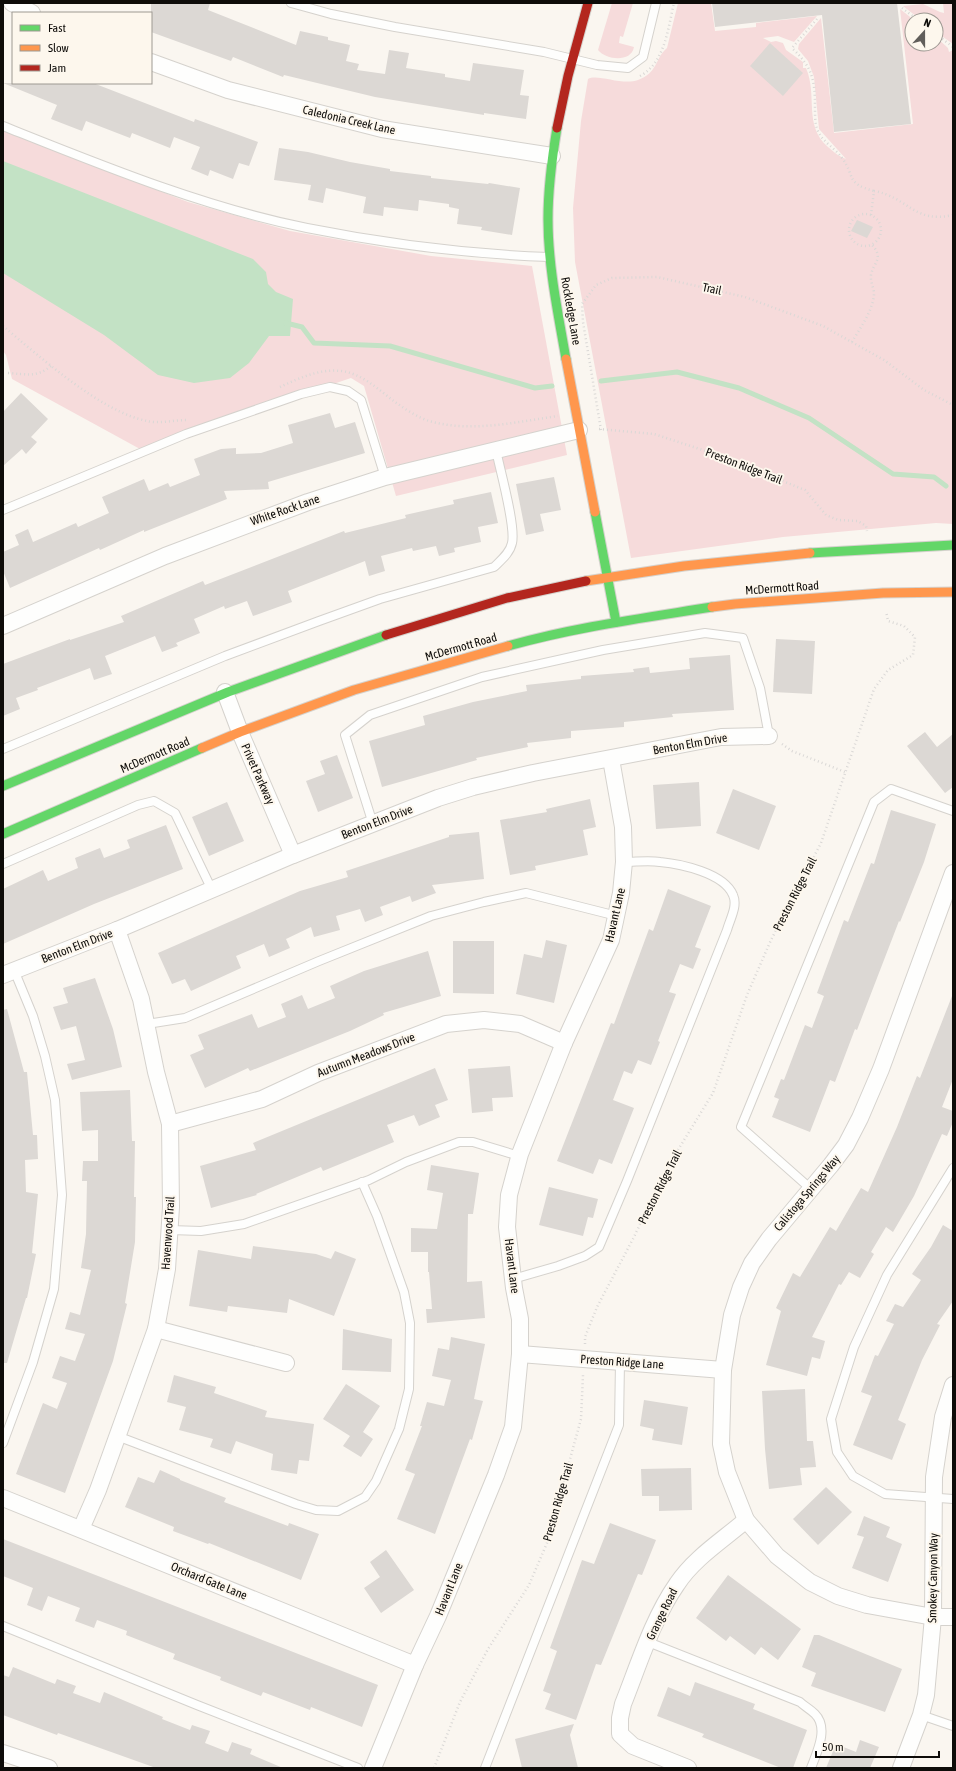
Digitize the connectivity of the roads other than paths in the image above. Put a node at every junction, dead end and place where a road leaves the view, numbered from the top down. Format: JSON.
{"nodes":[{"id":1,"x":12,"y":3,"type":"edge"},
{"id":2,"x":291,"y":3,"type":"edge"},
{"id":3,"x":588,"y":3,"type":"edge"},
{"id":4,"x":656,"y":3,"type":"edge"},
{"id":5,"x":30,"y":12,"type":"edge"},
{"id":6,"x":573,"y":58,"type":"junction"},
{"id":7,"x":152,"y":62,"type":"edge"},
{"id":8,"x":3,"y":126,"type":"edge"},
{"id":9,"x":552,"y":156,"type":"junction"},
{"id":10,"x":550,"y":258,"type":"junction"},
{"id":11,"x":579,"y":430,"type":"junction"},
{"id":12,"x":496,"y":450,"type":"junction"},
{"id":13,"x":386,"y":477,"type":"junction"},
{"id":14,"x":3,"y":510,"type":"edge"},
{"id":15,"x":953,"y":545,"type":"edge"},
{"id":16,"x":608,"y":577,"type":"junction"},
{"id":17,"x":953,"y":592,"type":"edge"},
{"id":18,"x":616,"y":622,"type":"junction"},
{"id":19,"x":3,"y":626,"type":"edge"},
{"id":20,"x":225,"y":692,"type":"junction"},
{"id":21,"x":240,"y":732,"type":"junction"},
{"id":22,"x":769,"y":736,"type":"joint"},
{"id":23,"x":3,"y":749,"type":"edge"},
{"id":24,"x":611,"y":759,"type":"junction"},
{"id":25,"x":3,"y":786,"type":"edge"},
{"id":26,"x":953,"y":811,"type":"edge"},
{"id":27,"x":372,"y":824,"type":"junction"},
{"id":28,"x":3,"y":834,"type":"edge"},
{"id":29,"x":293,"y":855,"type":"junction"},
{"id":30,"x":624,"y":862,"type":"junction"},
{"id":31,"x":3,"y":864,"type":"edge"},
{"id":32,"x":953,"y":874,"type":"edge"},
{"id":33,"x":212,"y":890,"type":"junction"},
{"id":34,"x":617,"y":916,"type":"junction"},
{"id":35,"x":117,"y":930,"type":"junction"},
{"id":36,"x":8,"y":973,"type":"edge"},
{"id":37,"x":147,"y":1024,"type":"junction"},
{"id":38,"x":564,"y":1043,"type":"junction"},
{"id":39,"x":170,"y":1124,"type":"junction"},
{"id":40,"x":519,"y":1156,"type":"junction"},
{"id":41,"x":953,"y":1168,"type":"edge"},
{"id":42,"x":362,"y":1182,"type":"junction"},
{"id":43,"x":810,"y":1189,"type":"junction"},
{"id":44,"x":170,"y":1230,"type":"junction"},
{"id":45,"x":513,"y":1279,"type":"junction"},
{"id":46,"x":156,"y":1329,"type":"junction"},
{"id":47,"x":520,"y":1354,"type":"junction"},
{"id":48,"x":620,"y":1362,"type":"junction"},
{"id":49,"x":286,"y":1363,"type":"dead end"},
{"id":50,"x":723,"y":1370,"type":"junction"},
{"id":51,"x":953,"y":1385,"type":"edge"},
{"id":52,"x":117,"y":1436,"type":"junction"},
{"id":53,"x":3,"y":1443,"type":"edge"},
{"id":54,"x":934,"y":1497,"type":"junction"},
{"id":55,"x":3,"y":1498,"type":"edge"},
{"id":56,"x":953,"y":1499,"type":"edge"},
{"id":57,"x":746,"y":1520,"type":"junction"},
{"id":58,"x":81,"y":1529,"type":"junction"},
{"id":59,"x":933,"y":1617,"type":"junction"},
{"id":60,"x":953,"y":1618,"type":"edge"},
{"id":61,"x":3,"y":1626,"type":"edge"},
{"id":62,"x":648,"y":1642,"type":"junction"},
{"id":63,"x":414,"y":1665,"type":"junction"},
{"id":64,"x":921,"y":1715,"type":"junction"},
{"id":65,"x":953,"y":1726,"type":"edge"},
{"id":66,"x":3,"y":1753,"type":"edge"},
{"id":67,"x":49,"y":1768,"type":"edge"},
{"id":68,"x":358,"y":1768,"type":"edge"},
{"id":69,"x":373,"y":1768,"type":"edge"},
{"id":70,"x":485,"y":1768,"type":"edge"},
{"id":71,"x":688,"y":1768,"type":"edge"},
{"id":72,"x":811,"y":1768,"type":"edge"},
{"id":73,"x":901,"y":1768,"type":"edge"}],
"edges":[{"from":1,"to":5,"type":"street"},
{"from":2,"to":6,"type":"lane"},
{"from":3,"to":6,"type":"main road","name":"Rockledge Lane"},
{"from":4,"to":6,"type":"lane"},
{"from":6,"to":9,"type":"main road","name":"Rockledge Lane"},
{"from":7,"to":9,"type":"street","name":"Caledonia Creek Lane"},
{"from":8,"to":10,"type":"lane"},
{"from":9,"to":10,"type":"main road","name":"Rockledge Lane"},
{"from":10,"to":11,"type":"main road","name":"Rockledge Lane"},
{"from":11,"to":12,"type":"street","name":"White Rock Lane"},
{"from":11,"to":16,"type":"main road","name":"Rockledge Lane"},
{"from":12,"to":13,"type":"street","name":"White Rock Lane"},
{"from":12,"to":23,"type":"lane"},
{"from":13,"to":14,"type":"lane"},
{"from":13,"to":19,"type":"street","name":"White Rock Lane"},
{"from":15,"to":16,"type":"main road"},
{"from":16,"to":18,"type":"main road","name":"Rockledge Lane"},
{"from":16,"to":20,"type":"main road"},
{"from":17,"to":18,"type":"main road","name":"McDermott Road"},
{"from":18,"to":21,"type":"main road","name":"McDermott Road"},
{"from":20,"to":21,"type":"street","name":"Privet Parkway"},
{"from":20,"to":25,"type":"main road"},
{"from":21,"to":28,"type":"main road","name":"McDermott Road"},
{"from":21,"to":29,"type":"street","name":"Privet Parkway"},
{"from":22,"to":24,"type":"street","name":"Benton Elm Drive"},
{"from":22,"to":27,"type":"lane"},
{"from":24,"to":27,"type":"street","name":"Benton Elm Drive"},
{"from":24,"to":30,"type":"street","name":"Havant Lane"},
{"from":26,"to":43,"type":"lane"},
{"from":27,"to":29,"type":"street","name":"Benton Elm Drive"},
{"from":29,"to":33,"type":"street","name":"Benton Elm Drive"},
{"from":30,"to":34,"type":"street","name":"Havant Lane"},
{"from":30,"to":45,"type":"lane"},
{"from":31,"to":33,"type":"lane"},
{"from":32,"to":43,"type":"street","name":"Calistoga Springs Way"},
{"from":33,"to":35,"type":"street","name":"Benton Elm Drive"},
{"from":34,"to":37,"type":"lane"},
{"from":34,"to":38,"type":"street","name":"Havant Lane"},
{"from":35,"to":36,"type":"street","name":"Benton Elm Drive"},
{"from":35,"to":37,"type":"street","name":"Havenwood Trail"},
{"from":36,"to":53,"type":"lane"},
{"from":37,"to":39,"type":"street","name":"Havenwood Trail"},
{"from":38,"to":39,"type":"street","name":"Autumn Meadows Drive"},
{"from":38,"to":40,"type":"street","name":"Havant Lane"},
{"from":39,"to":44,"type":"street","name":"Havenwood Trail"},
{"from":40,"to":42,"type":"lane"},
{"from":40,"to":45,"type":"street","name":"Havant Lane"},
{"from":41,"to":54,"type":"lane"},
{"from":42,"to":44,"type":"lane"},
{"from":42,"to":52,"type":"lane"},
{"from":43,"to":50,"type":"street","name":"Calistoga Springs Way"},
{"from":44,"to":46,"type":"street","name":"Havenwood Trail"},
{"from":45,"to":47,"type":"street","name":"Havant Lane"},
{"from":46,"to":49,"type":"street"},
{"from":46,"to":52,"type":"street","name":"Havenwood Trail"},
{"from":47,"to":48,"type":"street","name":"Preston Ridge Lane"},
{"from":47,"to":63,"type":"street","name":"Havant Lane"},
{"from":48,"to":50,"type":"street","name":"Preston Ridge Lane"},
{"from":48,"to":70,"type":"lane"},
{"from":50,"to":57,"type":"street","name":"Calistoga Springs Way"},
{"from":51,"to":54,"type":"street","name":"Smokey Canyon Way"},
{"from":52,"to":58,"type":"street","name":"Havenwood Trail"},
{"from":54,"to":56,"type":"lane"},
{"from":54,"to":59,"type":"street","name":"Smokey Canyon Way"},
{"from":55,"to":58,"type":"street","name":"Orchard Gate Lane"},
{"from":57,"to":59,"type":"street","name":"Calistoga Springs Way"},
{"from":57,"to":62,"type":"street","name":"Grange Road"},
{"from":58,"to":63,"type":"street","name":"Orchard Gate Lane"},
{"from":59,"to":60,"type":"street","name":"Calistoga Springs Way"},
{"from":59,"to":64,"type":"street","name":"Smokey Canyon Way"},
{"from":61,"to":68,"type":"lane"},
{"from":62,"to":71,"type":"street","name":"Grange Road"},
{"from":62,"to":72,"type":"lane"},
{"from":63,"to":69,"type":"street","name":"Havant Lane"},
{"from":64,"to":65,"type":"lane"},
{"from":64,"to":73,"type":"street","name":"Smokey Canyon Way"},
{"from":66,"to":67,"type":"street"}]}
